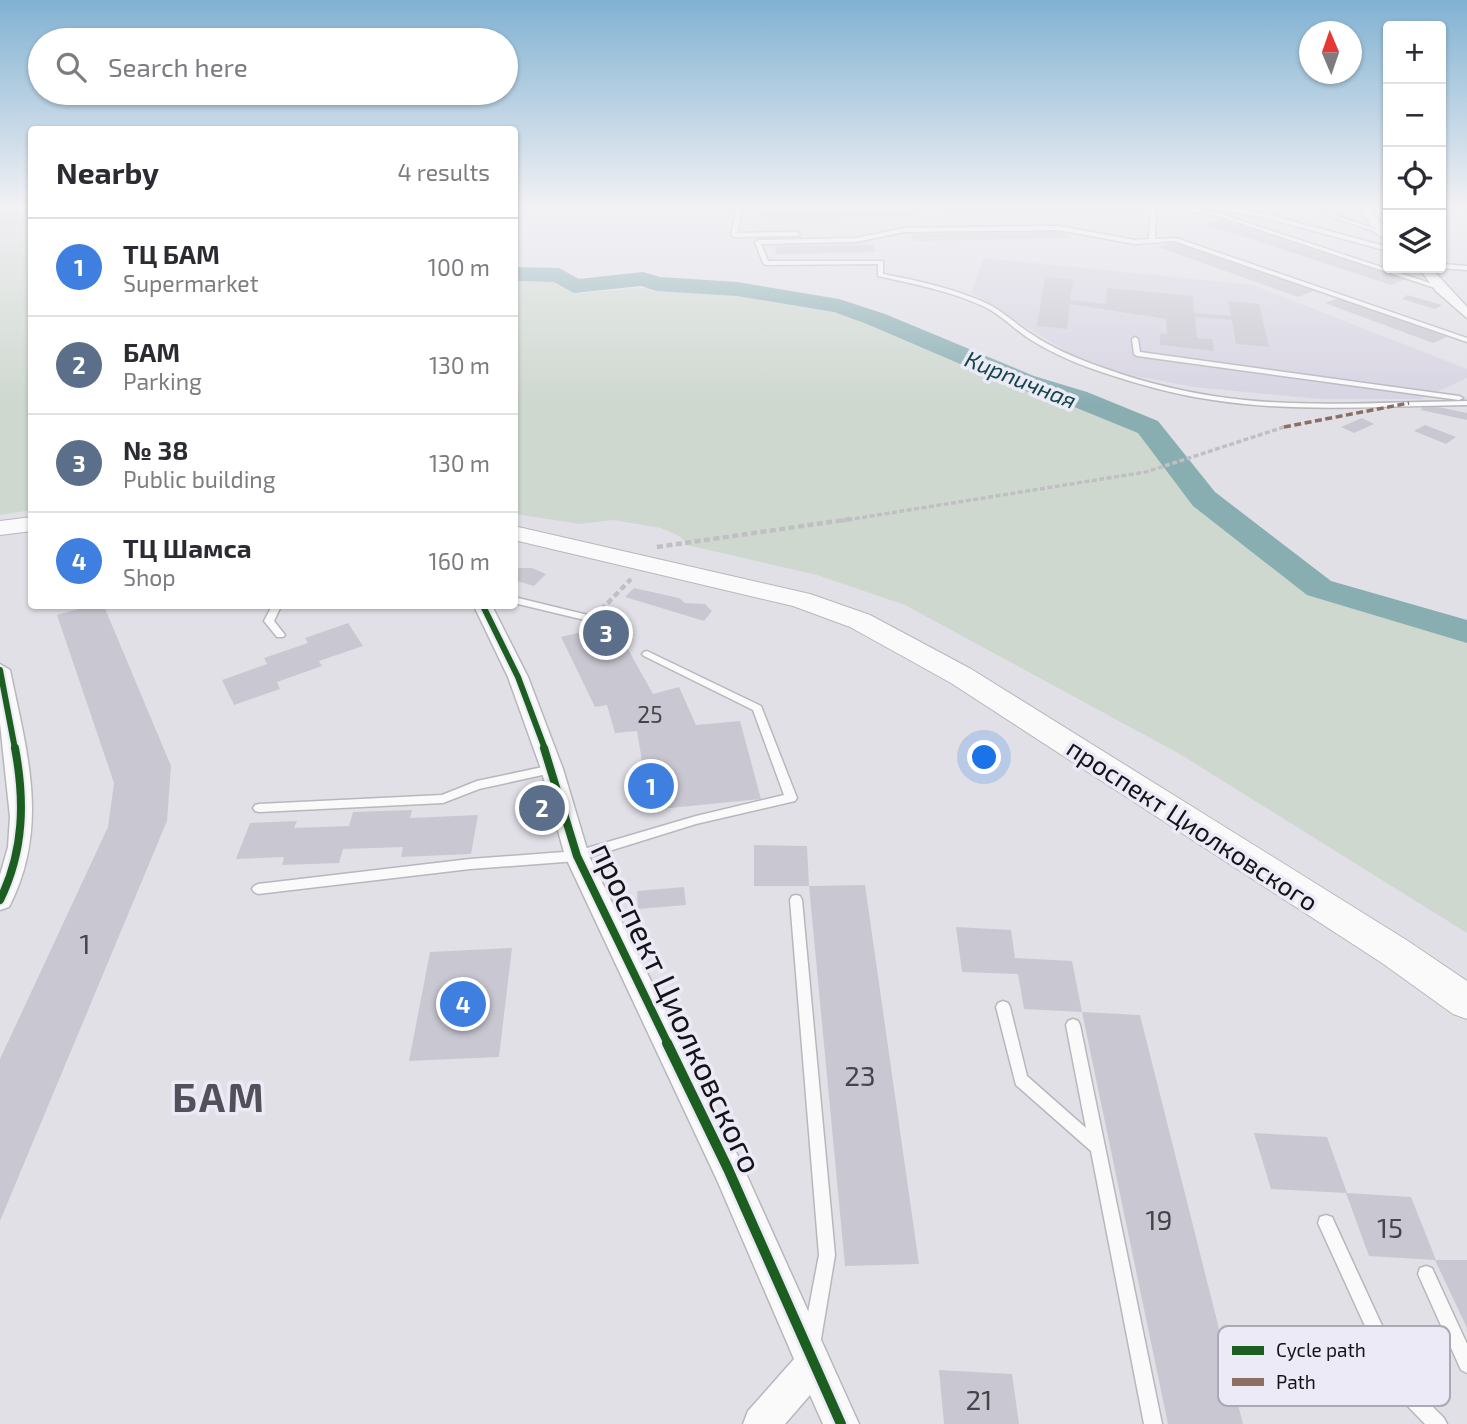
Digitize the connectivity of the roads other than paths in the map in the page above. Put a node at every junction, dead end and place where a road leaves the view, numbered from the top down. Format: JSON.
{"nodes":[{"id":1,"x":880,"y":271,"type":"edge"},
{"id":2,"x":1268,"y":271,"type":"edge"},
{"id":3,"x":1390,"y":271,"type":"edge"},
{"id":4,"x":1429,"y":273,"type":"edge"},
{"id":5,"x":1440,"y":288,"type":"junction"},
{"id":6,"x":1467,"y":314,"type":"edge"},
{"id":7,"x":1135,"y":339,"type":"dead end"},
{"id":8,"x":1467,"y":340,"type":"edge"},
{"id":9,"x":1467,"y":401,"type":"edge"},
{"id":10,"x":28,"y":524,"type":"edge"},
{"id":11,"x":0,"y":528,"type":"edge"},
{"id":12,"x":518,"y":534,"type":"edge"},
{"id":13,"x":518,"y":601,"type":"edge"},
{"id":14,"x":275,"y":609,"type":"edge"},
{"id":15,"x":484,"y":609,"type":"edge"},
{"id":16,"x":593,"y":619,"type":"road end"},
{"id":17,"x":280,"y":635,"type":"dead end"},
{"id":18,"x":647,"y":654,"type":"dead end"},
{"id":19,"x":0,"y":670,"type":"edge"},
{"id":20,"x":552,"y":769,"type":"junction"},
{"id":21,"x":259,"y":808,"type":"dead end"},
{"id":22,"x":577,"y":856,"type":"junction"},
{"id":23,"x":258,"y":889,"type":"dead end"},
{"id":24,"x":0,"y":900,"type":"edge"},
{"id":25,"x":796,"y":900,"type":"dead end"},
{"id":26,"x":1467,"y":1002,"type":"edge"},
{"id":27,"x":1003,"y":1007,"type":"dead end"},
{"id":28,"x":1073,"y":1025,"type":"dead end"},
{"id":29,"x":1096,"y":1146,"type":"junction"},
{"id":30,"x":1326,"y":1223,"type":"dead end"},
{"id":31,"x":1426,"y":1274,"type":"dead end"},
{"id":32,"x":1373,"y":1326,"type":"edge"},
{"id":33,"x":1450,"y":1326,"type":"edge"},
{"id":34,"x":1450,"y":1327,"type":"edge"},
{"id":35,"x":812,"y":1357,"type":"junction"},
{"id":36,"x":1467,"y":1364,"type":"edge"},
{"id":37,"x":1420,"y":1406,"type":"edge"},
{"id":38,"x":761,"y":1424,"type":"edge"},
{"id":39,"x":841,"y":1424,"type":"edge"},
{"id":40,"x":1153,"y":1424,"type":"edge"},
{"id":41,"x":1438,"y":1424,"type":"edge"}],
"edges":[{"from":1,"to":9,"type":"lane"},
{"from":2,"to":8,"type":"lane"},
{"from":3,"to":5,"type":"lane"},
{"from":4,"to":5,"type":"street"},
{"from":5,"to":6,"type":"street"},
{"from":7,"to":9,"type":"lane"},
{"from":10,"to":11,"type":"main road"},
{"from":12,"to":26,"type":"main road","name":"проспект Циолковского"},
{"from":13,"to":16,"type":"lane"},
{"from":14,"to":17,"type":"lane"},
{"from":15,"to":20,"type":"street","name":"проспект Циолковского"},
{"from":18,"to":22,"type":"lane"},
{"from":19,"to":24,"type":"street"},
{"from":20,"to":21,"type":"lane"},
{"from":20,"to":22,"type":"street","name":"проспект Циолковского"},
{"from":22,"to":23,"type":"lane"},
{"from":22,"to":35,"type":"street","name":"проспект Циолковского"},
{"from":25,"to":35,"type":"lane"},
{"from":27,"to":29,"type":"lane"},
{"from":28,"to":29,"type":"lane"},
{"from":29,"to":40,"type":"lane"},
{"from":30,"to":32,"type":"lane"},
{"from":31,"to":33,"type":"lane"},
{"from":34,"to":36,"type":"lane"},
{"from":35,"to":38,"type":"street"},
{"from":35,"to":39,"type":"street","name":"проспект Циолковского"},
{"from":37,"to":41,"type":"lane"}]}
